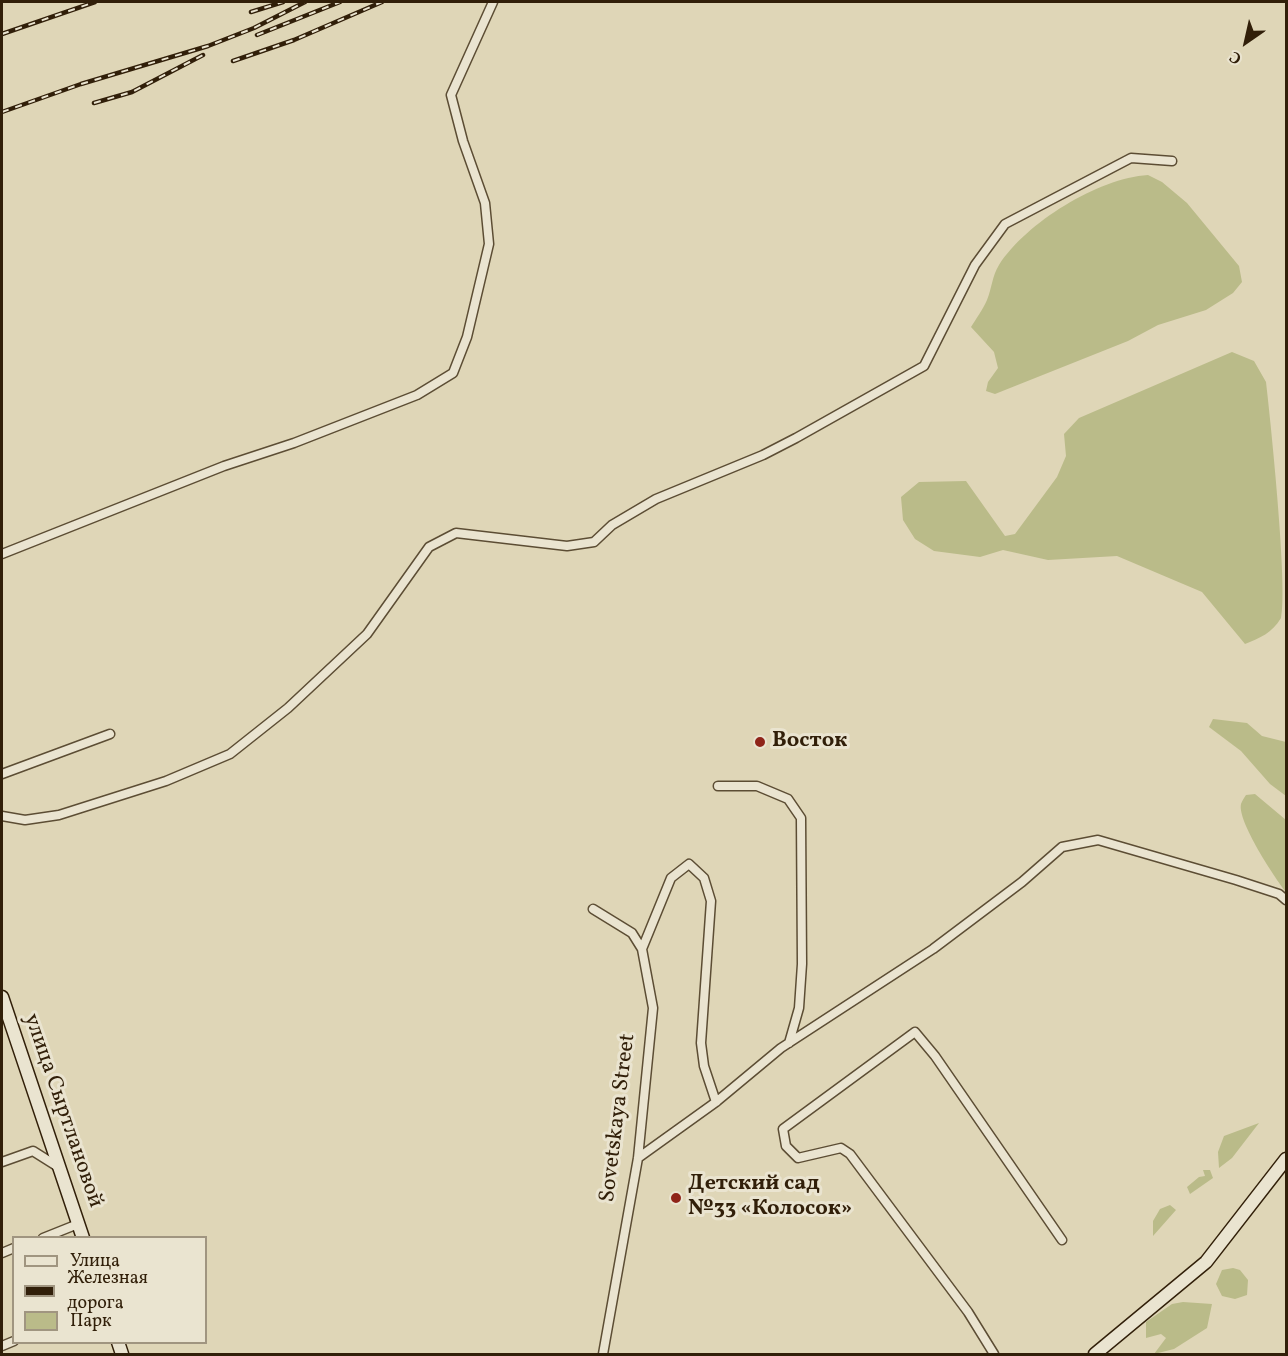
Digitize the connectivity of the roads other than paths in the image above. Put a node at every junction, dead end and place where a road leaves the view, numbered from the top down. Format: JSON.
{"nodes":[{"id":1,"x":493,"y":2,"type":"edge"},
{"id":2,"x":1172,"y":162,"type":"dead end"},
{"id":3,"x":2,"y":554,"type":"edge"},
{"id":4,"x":110,"y":734,"type":"dead end"},
{"id":5,"x":2,"y":774,"type":"edge"},
{"id":6,"x":718,"y":786,"type":"dead end"},
{"id":7,"x":2,"y":816,"type":"edge"},
{"id":8,"x":1287,"y":900,"type":"edge"},
{"id":9,"x":593,"y":909,"type":"dead end"},
{"id":10,"x":642,"y":949,"type":"junction"},
{"id":11,"x":2,"y":997,"type":"edge"},
{"id":12,"x":789,"y":1043,"type":"junction"},
{"id":13,"x":716,"y":1102,"type":"junction"},
{"id":14,"x":638,"y":1158,"type":"junction"},
{"id":15,"x":1287,"y":1159,"type":"edge"},
{"id":16,"x":2,"y":1162,"type":"edge"},
{"id":17,"x":60,"y":1168,"type":"junction"},
{"id":18,"x":78,"y":1224,"type":"junction"},
{"id":19,"x":48,"y":1236,"type":"edge"},
{"id":20,"x":82,"y":1236,"type":"edge"},
{"id":21,"x":1062,"y":1240,"type":"dead end"},
{"id":22,"x":603,"y":1354,"type":"edge"},
{"id":23,"x":994,"y":1354,"type":"edge"},
{"id":24,"x":1095,"y":1354,"type":"edge"}],
"edges":[{"from":1,"to":3,"type":"street"},
{"from":2,"to":7,"type":"street"},
{"from":4,"to":5,"type":"street"},
{"from":6,"to":12,"type":"street"},
{"from":8,"to":12,"type":"street"},
{"from":9,"to":10,"type":"street"},
{"from":10,"to":13,"type":"street"},
{"from":10,"to":14,"type":"street","name":"Sovetskaya Street"},
{"from":11,"to":17,"type":"main road","name":"улица Сыртлановой"},
{"from":12,"to":13,"type":"street"},
{"from":13,"to":14,"type":"street"},
{"from":14,"to":22,"type":"street","name":"Sovetskaya Street"},
{"from":15,"to":24,"type":"main road"},
{"from":16,"to":17,"type":"street"},
{"from":17,"to":18,"type":"main road","name":"улица Сыртлановой"},
{"from":18,"to":19,"type":"street"},
{"from":18,"to":20,"type":"main road","name":"улица Сыртлановой"},
{"from":21,"to":23,"type":"street"}]}
